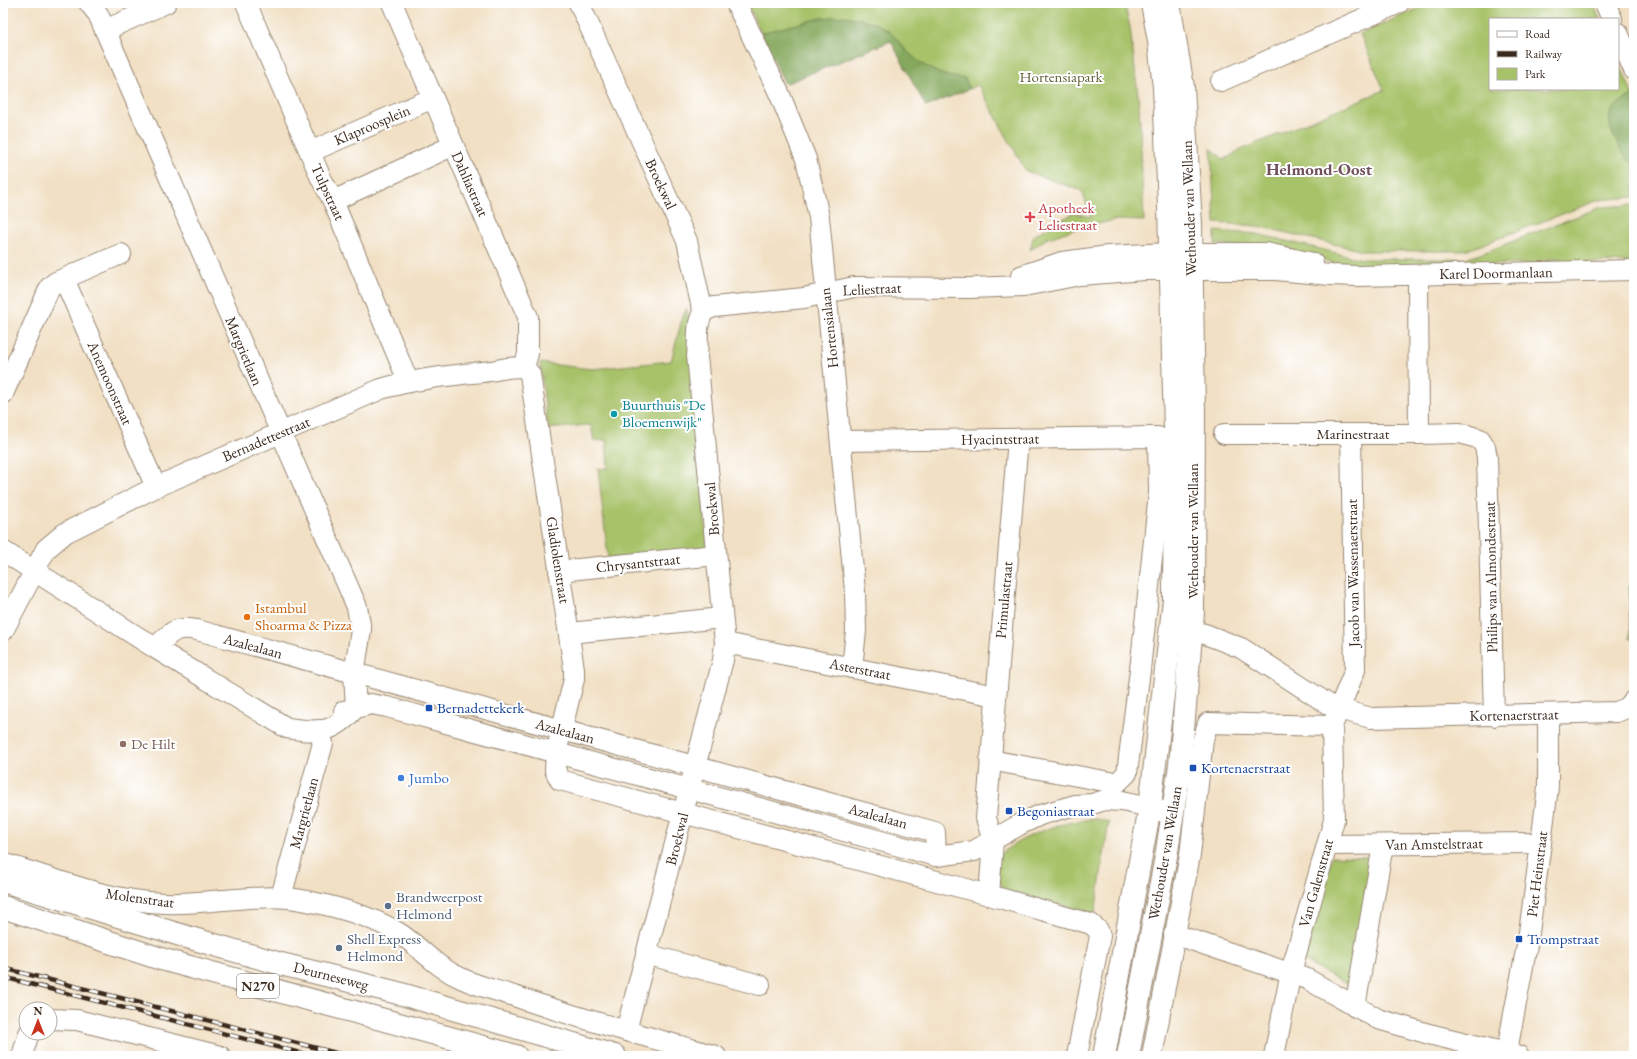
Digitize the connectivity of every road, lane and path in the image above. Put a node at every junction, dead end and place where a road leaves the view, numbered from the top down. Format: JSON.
{"nodes":[{"id":1,"x":89,"y":3,"type":"edge"},
{"id":2,"x":166,"y":3,"type":"edge"},
{"id":3,"x":246,"y":3,"type":"edge"},
{"id":4,"x":392,"y":3,"type":"edge"},
{"id":5,"x":579,"y":3,"type":"edge"},
{"id":6,"x":736,"y":3,"type":"edge"},
{"id":7,"x":1152,"y":3,"type":"edge"},
{"id":8,"x":1169,"y":3,"type":"edge"},
{"id":9,"x":1399,"y":3,"type":"edge"},
{"id":10,"x":1605,"y":3,"type":"edge"},
{"id":11,"x":1612,"y":18,"type":"edge"},
{"id":12,"x":104,"y":30,"type":"junction"},
{"id":13,"x":1619,"y":35,"type":"edge"},
{"id":14,"x":1634,"y":70,"type":"edge"},
{"id":15,"x":1221,"y":80,"type":"dead end"},
{"id":16,"x":433,"y":98,"type":"junction"},
{"id":17,"x":452,"y":146,"type":"junction"},
{"id":18,"x":310,"y":152,"type":"junction"},
{"id":19,"x":333,"y":201,"type":"junction"},
{"id":20,"x":121,"y":254,"type":"dead end"},
{"id":21,"x":1181,"y":262,"type":"junction"},
{"id":22,"x":1634,"y":270,"type":"edge"},
{"id":23,"x":1418,"y":275,"type":"junction"},
{"id":24,"x":64,"y":279,"type":"junction"},
{"id":25,"x":826,"y":293,"type":"junction"},
{"id":26,"x":704,"y":311,"type":"junction"},
{"id":27,"x":524,"y":367,"type":"junction"},
{"id":28,"x":408,"y":381,"type":"junction"},
{"id":29,"x":3,"y":394,"type":"edge"},
{"id":30,"x":280,"y":433,"type":"junction"},
{"id":31,"x":1224,"y":434,"type":"dead end"},
{"id":32,"x":1351,"y":434,"type":"junction"},
{"id":33,"x":1419,"y":434,"type":"junction"},
{"id":34,"x":1018,"y":439,"type":"junction"},
{"id":35,"x":1480,"y":439,"type":"joint"},
{"id":36,"x":841,"y":441,"type":"junction"},
{"id":37,"x":156,"y":487,"type":"junction"},
{"id":38,"x":3,"y":552,"type":"edge"},
{"id":39,"x":716,"y":554,"type":"junction"},
{"id":40,"x":35,"y":570,"type":"junction"},
{"id":41,"x":559,"y":571,"type":"junction"},
{"id":42,"x":722,"y":618,"type":"junction"},
{"id":43,"x":1182,"y":629,"type":"junction"},
{"id":44,"x":3,"y":632,"type":"edge"},
{"id":45,"x":569,"y":633,"type":"junction"},
{"id":46,"x":725,"y":643,"type":"junction"},
{"id":47,"x":155,"y":648,"type":"junction"},
{"id":48,"x":852,"y":668,"type":"junction"},
{"id":49,"x":354,"y":674,"type":"junction"},
{"id":50,"x":996,"y":696,"type":"junction"},
{"id":51,"x":1634,"y":700,"type":"edge"},
{"id":52,"x":356,"y":707,"type":"junction"},
{"id":53,"x":1548,"y":715,"type":"junction"},
{"id":54,"x":1494,"y":716,"type":"junction"},
{"id":55,"x":1336,"y":718,"type":"junction"},
{"id":56,"x":1208,"y":723,"type":"joint"},
{"id":57,"x":318,"y":730,"type":"junction"},
{"id":58,"x":562,"y":730,"type":"junction"},
{"id":59,"x":556,"y":753,"type":"junction"},
{"id":60,"x":990,"y":760,"type":"junction"},
{"id":61,"x":694,"y":766,"type":"junction"},
{"id":62,"x":688,"y":790,"type":"junction"},
{"id":63,"x":684,"y":812,"type":"junction"},
{"id":64,"x":1149,"y":813,"type":"junction"},
{"id":65,"x":1173,"y":815,"type":"junction"},
{"id":66,"x":993,"y":841,"type":"junction"},
{"id":67,"x":1541,"y":843,"type":"junction"},
{"id":68,"x":1327,"y":845,"type":"junction"},
{"id":69,"x":1383,"y":845,"type":"junction"},
{"id":70,"x":936,"y":856,"type":"junction"},
{"id":71,"x":3,"y":863,"type":"edge"},
{"id":72,"x":3,"y":881,"type":"edge"},
{"id":73,"x":989,"y":894,"type":"junction"},
{"id":74,"x":281,"y":898,"type":"junction"},
{"id":75,"x":3,"y":907,"type":"edge"},
{"id":76,"x":1174,"y":934,"type":"junction"},
{"id":77,"x":646,"y":954,"type":"junction"},
{"id":78,"x":1291,"y":972,"type":"junction"},
{"id":79,"x":760,"y":986,"type":"dead end"},
{"id":80,"x":1355,"y":1007,"type":"junction"},
{"id":81,"x":58,"y":1019,"type":"edge"},
{"id":82,"x":626,"y":1031,"type":"junction"},
{"id":83,"x":27,"y":1041,"type":"edge"},
{"id":84,"x":1511,"y":1055,"type":"edge"},
{"id":85,"x":22,"y":1056,"type":"edge"},
{"id":86,"x":220,"y":1056,"type":"edge"},
{"id":87,"x":516,"y":1056,"type":"edge"},
{"id":88,"x":615,"y":1056,"type":"edge"},
{"id":89,"x":716,"y":1056,"type":"edge"},
{"id":90,"x":1077,"y":1056,"type":"edge"},
{"id":91,"x":1104,"y":1056,"type":"edge"},
{"id":92,"x":1128,"y":1056,"type":"edge"},
{"id":93,"x":1152,"y":1056,"type":"edge"},
{"id":94,"x":1274,"y":1056,"type":"edge"}],
"edges":[{"from":1,"to":12,"type":"street","name":"Margrietlaan"},
{"from":2,"to":12,"type":"street"},
{"from":3,"to":18,"type":"street","name":"Tulpstraat"},
{"from":4,"to":16,"type":"street","name":"Dahliastraat"},
{"from":5,"to":26,"type":"street","name":"Broekwal"},
{"from":6,"to":25,"type":"street","name":"Hortensialaan"},
{"from":7,"to":21,"type":"main road","name":"Wethouder van Wellaan"},
{"from":8,"to":21,"type":"main road","name":"Wethouder van Wellaan"},
{"from":9,"to":15,"type":"street"},
{"from":10,"to":11,"type":"street"},
{"from":12,"to":30,"type":"street","name":"Margrietlaan"},
{"from":13,"to":14,"type":"street"},
{"from":16,"to":17,"type":"street","name":"Dahliastraat"},
{"from":16,"to":18,"type":"street","name":"Klaproosplein"},
{"from":17,"to":19,"type":"street"},
{"from":17,"to":27,"type":"street","name":"Dahliastraat"},
{"from":18,"to":19,"type":"street","name":"Tulpstraat"},
{"from":19,"to":28,"type":"street","name":"Tulpstraat"},
{"from":20,"to":24,"type":"street"},
{"from":21,"to":23,"type":"street","name":"Karel Doormanlaan"},
{"from":21,"to":25,"type":"street","name":"Leliestraat"},
{"from":21,"to":43,"type":"main road","name":"Wethouder van Wellaan"},
{"from":22,"to":23,"type":"street","name":"Karel Doormanlaan"},
{"from":23,"to":33,"type":"street"},
{"from":24,"to":29,"type":"street"},
{"from":24,"to":37,"type":"street","name":"Anemoonstraat"},
{"from":25,"to":26,"type":"street","name":"Leliestraat"},
{"from":25,"to":36,"type":"street","name":"Hortensialaan"},
{"from":26,"to":39,"type":"street","name":"Broekwal"},
{"from":27,"to":28,"type":"street","name":"Bernadettestraat"},
{"from":27,"to":41,"type":"street","name":"Gladiolenstraat"},
{"from":28,"to":30,"type":"street","name":"Bernadettestraat"},
{"from":30,"to":37,"type":"street","name":"Bernadettestraat"},
{"from":30,"to":49,"type":"street","name":"Margrietlaan"},
{"from":31,"to":32,"type":"street","name":"Marinestraat"},
{"from":32,"to":33,"type":"street","name":"Marinestraat"},
{"from":32,"to":55,"type":"street","name":"Jacob van Wassenaerstraat"},
{"from":33,"to":35,"type":"street","name":"Marinestraat"},
{"from":34,"to":36,"type":"street","name":"Hyacintstraat"},
{"from":34,"to":50,"type":"street","name":"Primulastraat"},
{"from":34,"to":60,"type":"street","name":"Hyacintstraat"},
{"from":35,"to":54,"type":"street","name":"Philips van Almondestraat"},
{"from":36,"to":48,"type":"street","name":"Hortensialaan"},
{"from":37,"to":40,"type":"street","name":"Bernadettestraat"},
{"from":38,"to":40,"type":"street"},
{"from":39,"to":41,"type":"street","name":"Chrysantstraat"},
{"from":39,"to":42,"type":"street","name":"Broekwal"},
{"from":40,"to":44,"type":"street","name":"Bernadettestraat"},
{"from":40,"to":47,"type":"street"},
{"from":41,"to":45,"type":"street","name":"Gladiolenstraat"},
{"from":42,"to":45,"type":"street"},
{"from":42,"to":46,"type":"street","name":"Broekwal"},
{"from":43,"to":55,"type":"street","name":"Kortenaerstraat"},
{"from":43,"to":64,"type":"main road","name":"Wethouder van Wellaan"},
{"from":43,"to":65,"type":"main road","name":"Wethouder van Wellaan"},
{"from":45,"to":58,"type":"street","name":"Gladiolenstraat"},
{"from":46,"to":48,"type":"street","name":"Asterstraat"},
{"from":46,"to":61,"type":"street","name":"Broekwal"},
{"from":47,"to":49,"type":"street","name":"Azalealaan"},
{"from":47,"to":57,"type":"street"},
{"from":48,"to":50,"type":"street","name":"Asterstraat"},
{"from":49,"to":52,"type":"street","name":"Margrietlaan"},
{"from":49,"to":58,"type":"street","name":"Azalealaan"},
{"from":50,"to":60,"type":"street","name":"Primulastraat"},
{"from":51,"to":53,"type":"street","name":"Kortenaerstraat"},
{"from":52,"to":57,"type":"street"},
{"from":52,"to":59,"type":"street","name":"Azalealaan"},
{"from":53,"to":54,"type":"street","name":"Kortenaerstraat"},
{"from":53,"to":67,"type":"street","name":"Piet Heinstraat"},
{"from":54,"to":55,"type":"street","name":"Kortenaerstraat"},
{"from":55,"to":56,"type":"street","name":"Kortenaerstraat"},
{"from":55,"to":68,"type":"street","name":"Van Galenstraat"},
{"from":56,"to":76,"type":"street","name":"Wethouder van Wellaan"},
{"from":57,"to":74,"type":"street","name":"Margrietlaan"},
{"from":58,"to":59,"type":"street","name":"Gladiolenstraat"},
{"from":58,"to":61,"type":"street","name":"Azalealaan"},
{"from":59,"to":62,"type":"street","name":"Azalealaan"},
{"from":59,"to":63,"type":"street","name":"Azalealaan"},
{"from":60,"to":66,"type":"street","name":"Primulastraat"},
{"from":61,"to":62,"type":"street","name":"Broekwal"},
{"from":61,"to":70,"type":"street","name":"Azalealaan"},
{"from":62,"to":63,"type":"street","name":"Broekwal"},
{"from":62,"to":70,"type":"street","name":"Azalealaan"},
{"from":63,"to":73,"type":"street","name":"Azalealaan"},
{"from":63,"to":77,"type":"street","name":"Broekwal"},
{"from":64,"to":65,"type":"street","name":"Azalealaan"},
{"from":64,"to":66,"type":"street","name":"Azalealaan"},
{"from":64,"to":91,"type":"main road","name":"Wethouder van Wellaan"},
{"from":65,"to":92,"type":"main road","name":"Wethouder van Wellaan"},
{"from":66,"to":70,"type":"street","name":"Azalealaan"},
{"from":66,"to":73,"type":"street"},
{"from":67,"to":69,"type":"street","name":"Van Amstelstraat"},
{"from":67,"to":84,"type":"street","name":"Piet Heinstraat"},
{"from":68,"to":69,"type":"street","name":"Van Amstelstraat"},
{"from":68,"to":78,"type":"street","name":"Van Galenstraat"},
{"from":69,"to":80,"type":"street"},
{"from":71,"to":74,"type":"street","name":"Molenstraat"},
{"from":72,"to":88,"type":"main road","name":"Deurneseweg","number":"N270"},
{"from":73,"to":90,"type":"street","name":"Azalealaan"},
{"from":74,"to":82,"type":"street"},
{"from":75,"to":87,"type":"main road","name":"Deurneseweg","number":"N270"},
{"from":76,"to":78,"type":"street"},
{"from":76,"to":93,"type":"street","name":"Wethouder van Wellaan"},
{"from":77,"to":79,"type":"street"},
{"from":77,"to":82,"type":"street","name":"Broekwal"},
{"from":78,"to":80,"type":"street"},
{"from":78,"to":94,"type":"street","name":"Van Galenstraat"},
{"from":80,"to":84,"type":"street"},
{"from":81,"to":86,"type":"street"},
{"from":82,"to":89,"type":"street"},
{"from":83,"to":85,"type":"street"}]}
